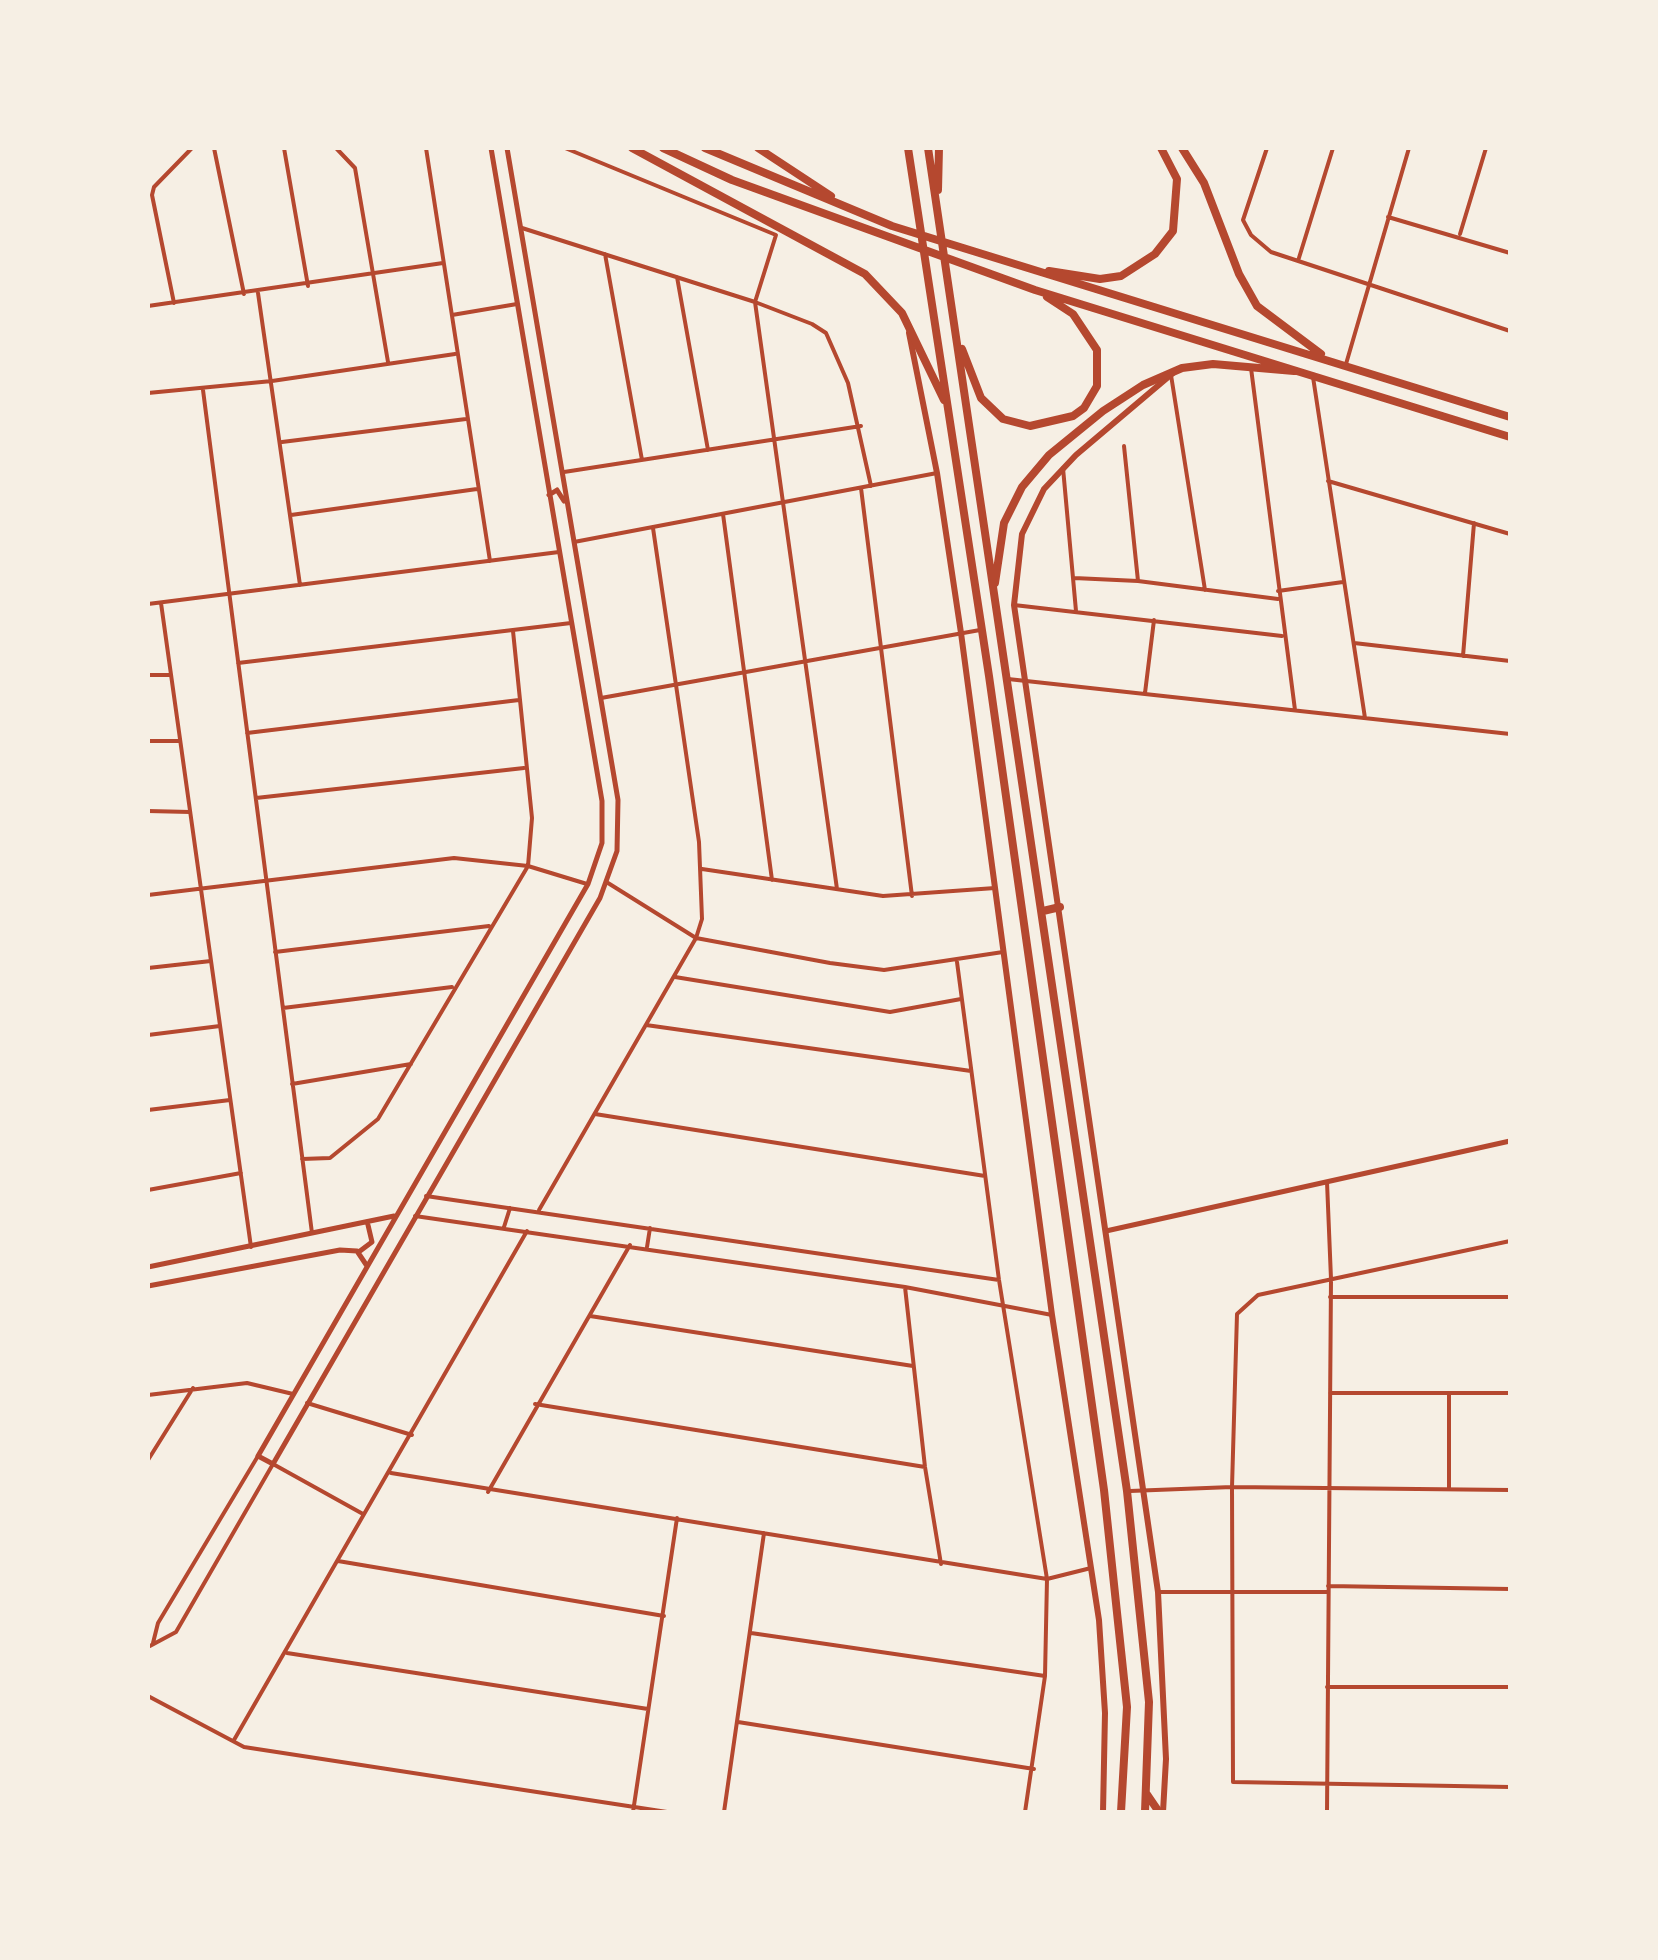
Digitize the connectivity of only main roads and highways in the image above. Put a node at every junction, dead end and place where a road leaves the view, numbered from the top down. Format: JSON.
{"nodes":[{"id":1,"x":632,"y":148,"type":"edge"},
{"id":2,"x":663,"y":148,"type":"edge"},
{"id":3,"x":705,"y":148,"type":"edge"},
{"id":4,"x":758,"y":148,"type":"edge"},
{"id":5,"x":910,"y":148,"type":"edge"},
{"id":6,"x":928,"y":148,"type":"edge"},
{"id":7,"x":939,"y":148,"type":"edge"},
{"id":8,"x":1161,"y":148,"type":"edge"},
{"id":9,"x":1182,"y":148,"type":"edge"},
{"id":10,"x":847,"y":206,"type":"junction"},
{"id":11,"x":938,"y":219,"type":"junction"},
{"id":12,"x":1020,"y":266,"type":"junction"},
{"id":13,"x":1035,"y":290,"type":"junction"},
{"id":14,"x":902,"y":313,"type":"junction"},
{"id":15,"x":953,"y":317,"type":"junction"},
{"id":16,"x":1334,"y":361,"type":"junction"},
{"id":17,"x":1174,"y":372,"type":"junction"},
{"id":18,"x":1313,"y":373,"type":"junction"},
{"id":19,"x":948,"y":413,"type":"junction"},
{"id":20,"x":1510,"y":417,"type":"edge"},
{"id":21,"x":1510,"y":437,"type":"edge"},
{"id":22,"x":995,"y":608,"type":"junction"},
{"id":23,"x":1060,"y":907,"type":"junction"},
{"id":24,"x":1043,"y":911,"type":"junction"},
{"id":25,"x":1086,"y":1223,"type":"junction"},
{"id":26,"x":1064,"y":1226,"type":"junction"},
{"id":27,"x":1122,"y":1636,"type":"junction"},
{"id":28,"x":1145,"y":1636,"type":"junction"},
{"id":29,"x":1146,"y":1793,"type":"junction"},
{"id":30,"x":1103,"y":1812,"type":"edge"},
{"id":31,"x":1121,"y":1812,"type":"edge"},
{"id":32,"x":1145,"y":1812,"type":"edge"},
{"id":33,"x":1161,"y":1812,"type":"edge"}],
"edges":[{"from":1,"to":14,"type":"highway"},
{"from":2,"to":13,"type":"highway"},
{"from":3,"to":10,"type":"highway"},
{"from":4,"to":10,"type":"highway"},
{"from":5,"to":19,"type":"highway"},
{"from":6,"to":11,"type":"highway"},
{"from":7,"to":11,"type":"highway"},
{"from":8,"to":12,"type":"highway"},
{"from":9,"to":16,"type":"highway"},
{"from":10,"to":12,"type":"highway"},
{"from":11,"to":15,"type":"highway"},
{"from":12,"to":16,"type":"highway"},
{"from":13,"to":15,"type":"highway"},
{"from":13,"to":18,"type":"highway"},
{"from":14,"to":19,"type":"highway"},
{"from":14,"to":30,"type":"main road"},
{"from":15,"to":22,"type":"highway"},
{"from":16,"to":20,"type":"highway"},
{"from":17,"to":18,"type":"highway"},
{"from":17,"to":22,"type":"highway"},
{"from":17,"to":23,"type":"main road"},
{"from":18,"to":21,"type":"highway"},
{"from":19,"to":26,"type":"highway"},
{"from":22,"to":24,"type":"highway"},
{"from":23,"to":24,"type":"highway"},
{"from":23,"to":33,"type":"main road"},
{"from":24,"to":25,"type":"highway"},
{"from":25,"to":26,"type":"highway"},
{"from":25,"to":28,"type":"highway"},
{"from":26,"to":27,"type":"highway"},
{"from":27,"to":28,"type":"highway"},
{"from":27,"to":31,"type":"highway"},
{"from":28,"to":29,"type":"highway"},
{"from":29,"to":32,"type":"highway"},
{"from":29,"to":33,"type":"highway"}]}
